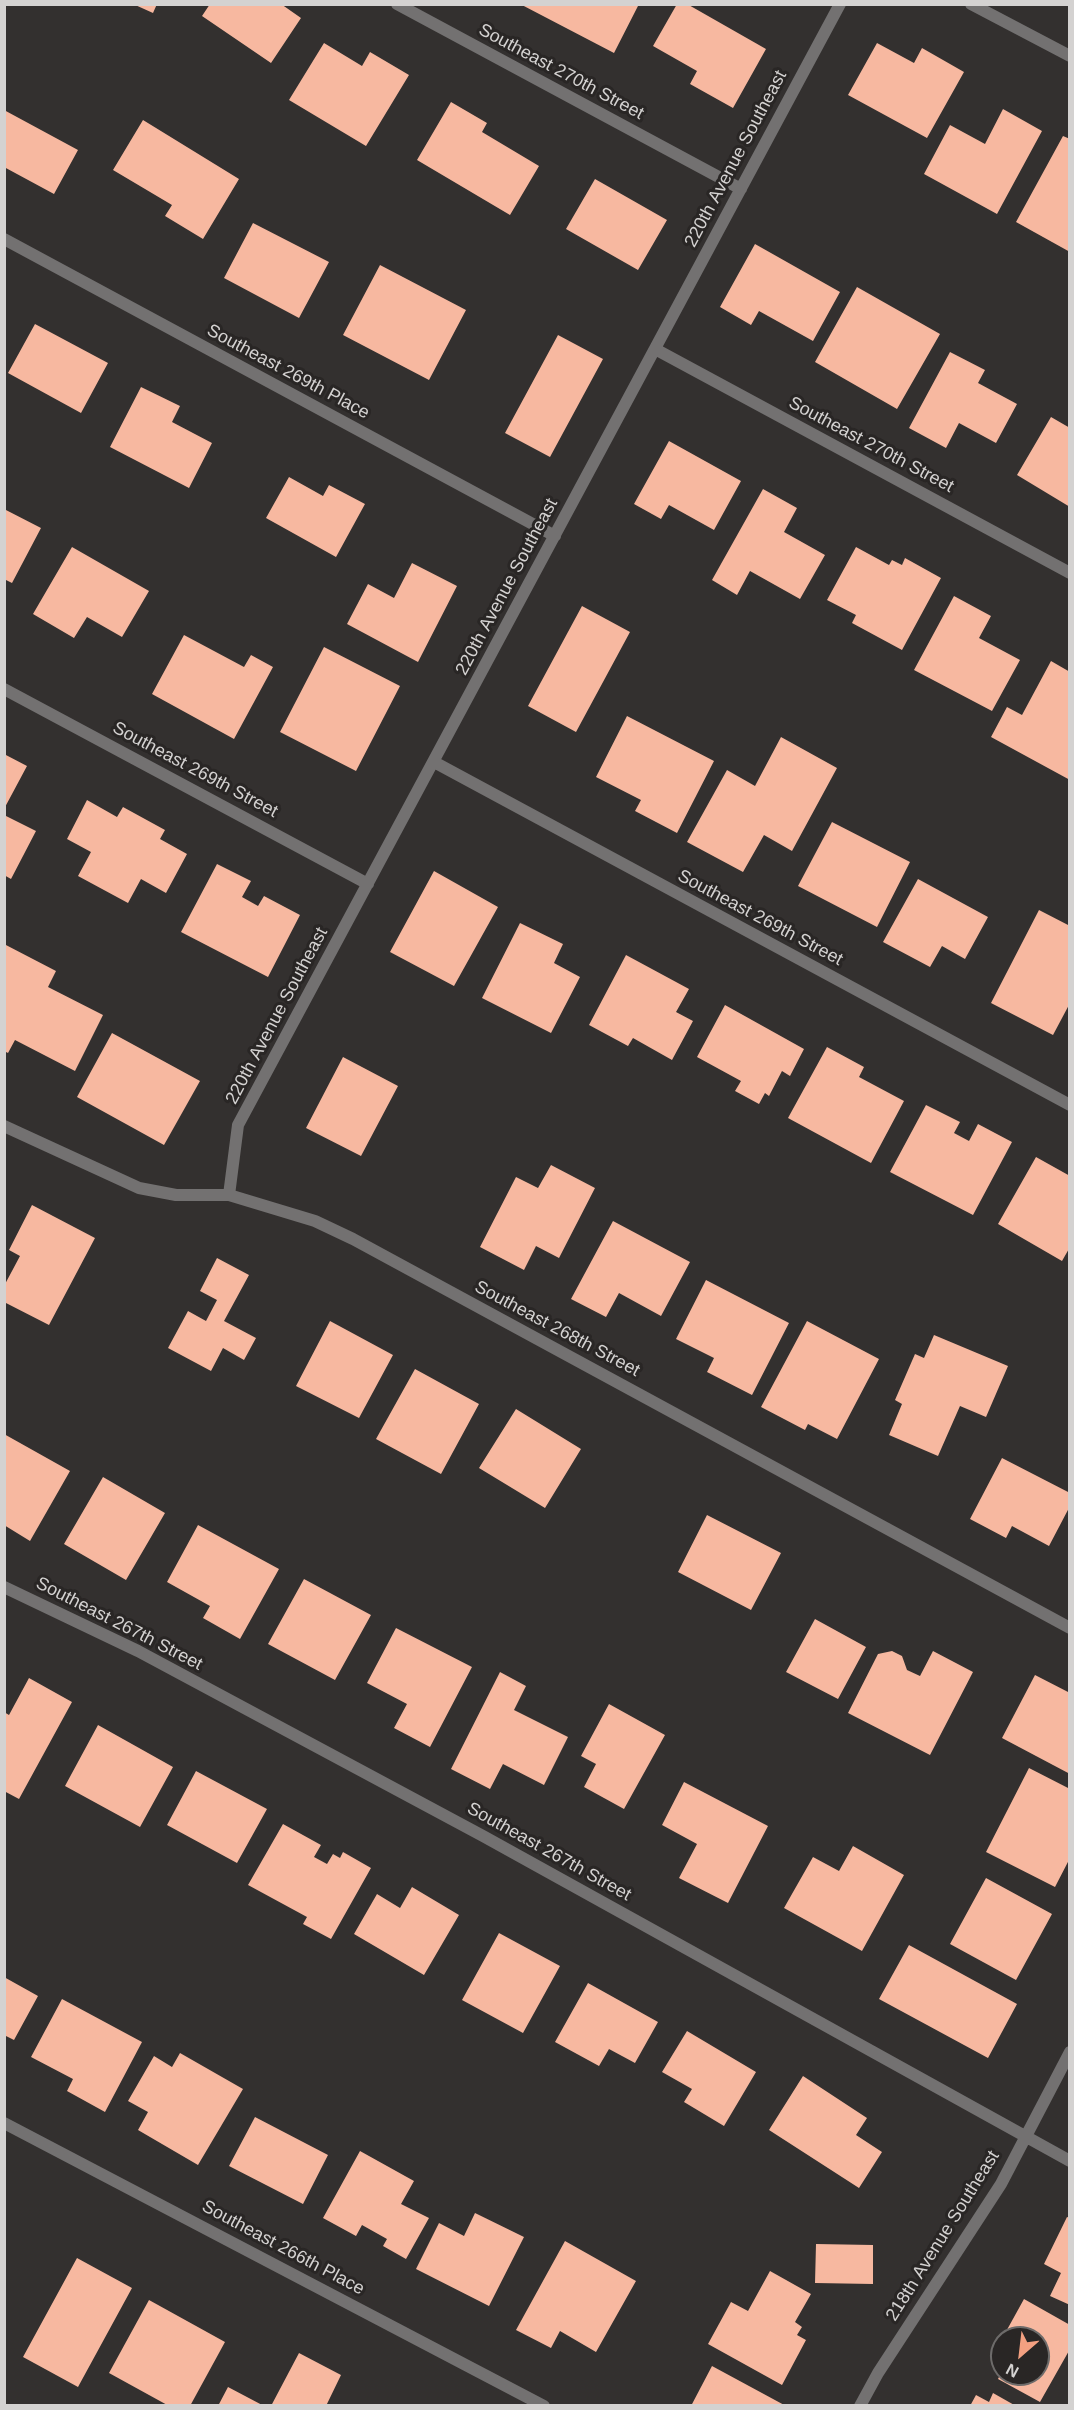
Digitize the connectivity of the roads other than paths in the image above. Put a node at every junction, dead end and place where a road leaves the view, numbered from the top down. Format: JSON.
{"nodes":[{"id":1,"x":397,"y":4,"type":"edge"},
{"id":2,"x":840,"y":4,"type":"edge"},
{"id":3,"x":971,"y":4,"type":"edge"},
{"id":4,"x":1070,"y":56,"type":"edge"},
{"id":5,"x":741,"y":189,"type":"junction"},
{"id":6,"x":4,"y":239,"type":"edge"},
{"id":7,"x":655,"y":349,"type":"junction"},
{"id":8,"x":555,"y":536,"type":"junction"},
{"id":9,"x":1070,"y":573,"type":"edge"},
{"id":10,"x":4,"y":689,"type":"edge"},
{"id":11,"x":434,"y":762,"type":"junction"},
{"id":12,"x":368,"y":884,"type":"junction"},
{"id":13,"x":1070,"y":1105,"type":"edge"},
{"id":14,"x":4,"y":1126,"type":"edge"},
{"id":15,"x":230,"y":1195,"type":"junction"},
{"id":16,"x":4,"y":1587,"type":"edge"},
{"id":17,"x":1070,"y":1628,"type":"edge"},
{"id":18,"x":1070,"y":2052,"type":"edge"},
{"id":19,"x":4,"y":2123,"type":"edge"},
{"id":20,"x":1024,"y":2137,"type":"junction"},
{"id":21,"x":1070,"y":2161,"type":"edge"},
{"id":22,"x":544,"y":2406,"type":"edge"},
{"id":23,"x":860,"y":2406,"type":"edge"}],
"edges":[{"from":1,"to":5,"type":"street","name":"Southeast 270th Street"},
{"from":2,"to":5,"type":"street","name":"220th Avenue Southeast"},
{"from":3,"to":4,"type":"street"},
{"from":5,"to":7,"type":"street","name":"220th Avenue Southeast"},
{"from":6,"to":8,"type":"street","name":"Southeast 269th Place"},
{"from":7,"to":8,"type":"street","name":"220th Avenue Southeast"},
{"from":7,"to":9,"type":"street","name":"Southeast 270th Street"},
{"from":8,"to":11,"type":"street","name":"220th Avenue Southeast"},
{"from":10,"to":12,"type":"street","name":"Southeast 269th Street"},
{"from":11,"to":12,"type":"street","name":"220th Avenue Southeast"},
{"from":11,"to":13,"type":"street","name":"Southeast 269th Street"},
{"from":12,"to":15,"type":"street","name":"220th Avenue Southeast"},
{"from":14,"to":15,"type":"street","name":"Southeast 268th Street"},
{"from":15,"to":17,"type":"street","name":"Southeast 268th Street"},
{"from":16,"to":20,"type":"street","name":"Southeast 267th Street"},
{"from":18,"to":20,"type":"street","name":"218th Avenue Southeast"},
{"from":19,"to":22,"type":"street","name":"Southeast 266th Place"},
{"from":20,"to":21,"type":"street","name":"Southeast 267th Street"},
{"from":20,"to":23,"type":"street","name":"218th Avenue Southeast"}]}
